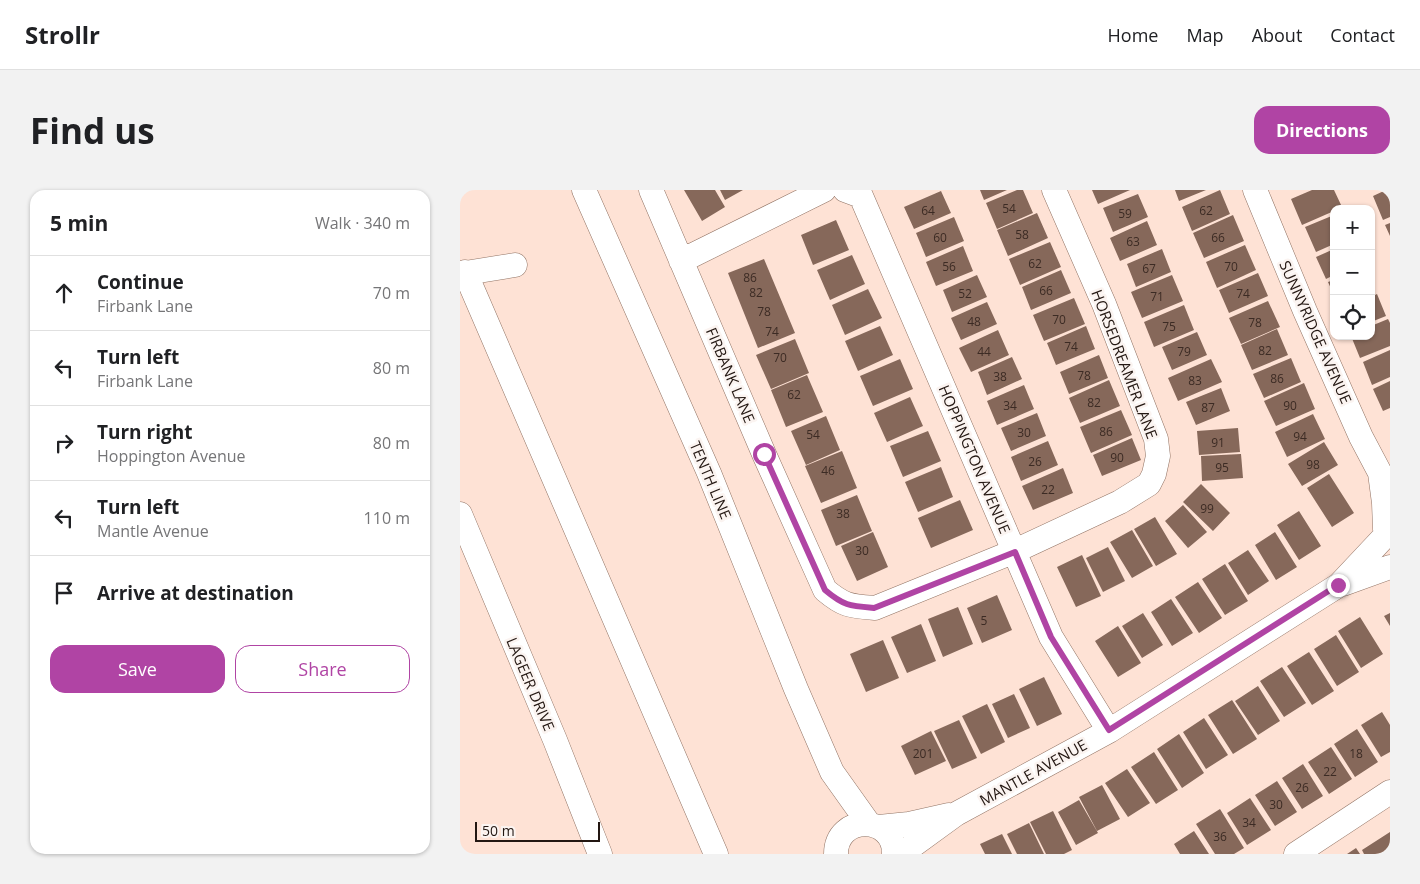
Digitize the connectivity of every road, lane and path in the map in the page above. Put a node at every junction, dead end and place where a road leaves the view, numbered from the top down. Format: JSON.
{"nodes":[{"id":1,"x":584,"y":190,"type":"edge"},
{"id":2,"x":651,"y":190,"type":"edge"},
{"id":3,"x":824,"y":190,"type":"edge"},
{"id":4,"x":845,"y":190,"type":"edge"},
{"id":5,"x":1054,"y":190,"type":"edge"},
{"id":6,"x":1255,"y":190,"type":"edge"},
{"id":7,"x":681,"y":261,"type":"junction"},
{"id":8,"x":515,"y":265,"type":"dead end"},
{"id":9,"x":463,"y":273,"type":"edge"},
{"id":10,"x":1385,"y":479,"type":"edge"},
{"id":11,"x":460,"y":514,"type":"edge"},
{"id":12,"x":1388,"y":533,"type":"edge"},
{"id":13,"x":1015,"y":552,"type":"junction"},
{"id":14,"x":1390,"y":567,"type":"edge"},
{"id":15,"x":1338,"y":585,"type":"junction"},
{"id":16,"x":1109,"y":730,"type":"junction"},
{"id":17,"x":832,"y":772,"type":"junction"},
{"id":18,"x":1390,"y":792,"type":"edge"},
{"id":19,"x":956,"y":814,"type":"junction"},
{"id":20,"x":874,"y":826,"type":"junction"},
{"id":21,"x":835,"y":846,"type":"edge"},
{"id":22,"x":600,"y":854,"type":"edge"},
{"id":23,"x":716,"y":854,"type":"edge"},
{"id":24,"x":894,"y":854,"type":"edge"},
{"id":25,"x":901,"y":854,"type":"edge"},
{"id":26,"x":1296,"y":854,"type":"edge"}],
"edges":[{"from":1,"to":17,"type":"street","name":"TENTH LINE"},
{"from":2,"to":7,"type":"street","name":"FIRBANK LANE"},
{"from":3,"to":7,"type":"street"},
{"from":4,"to":13,"type":"street","name":"HOPPINGTON AVENUE"},
{"from":5,"to":13,"type":"street","name":"HORSEDREAMER LANE"},
{"from":6,"to":10,"type":"street","name":"SUNNYRIDGE AVENUE"},
{"from":7,"to":13,"type":"street","name":"FIRBANK LANE"},
{"from":8,"to":9,"type":"street"},
{"from":9,"to":23,"type":"street"},
{"from":10,"to":12,"type":"street","name":"SUNNYRIDGE AVENUE"},
{"from":11,"to":22,"type":"street","name":"LAGEER DRIVE"},
{"from":12,"to":15,"type":"street","name":"MANTLE AVENUE"},
{"from":13,"to":16,"type":"street","name":"HOPPINGTON AVENUE"},
{"from":14,"to":15,"type":"street","name":"MANTLE AVENUE"},
{"from":15,"to":16,"type":"street","name":"MANTLE AVENUE"},
{"from":16,"to":19,"type":"street","name":"MANTLE AVENUE"},
{"from":17,"to":20,"type":"street","name":"TENTH LINE"},
{"from":17,"to":21,"type":"street","name":"TENTH LINE"},
{"from":18,"to":26,"type":"street"},
{"from":19,"to":20,"type":"street","name":"MANTLE AVENUE"},
{"from":19,"to":25,"type":"street","name":"MANTLE AVENUE"},
{"from":20,"to":21,"type":"street","name":"MANTLE AVENUE"},
{"from":20,"to":24,"type":"street","name":"TENTH LINE"}]}
